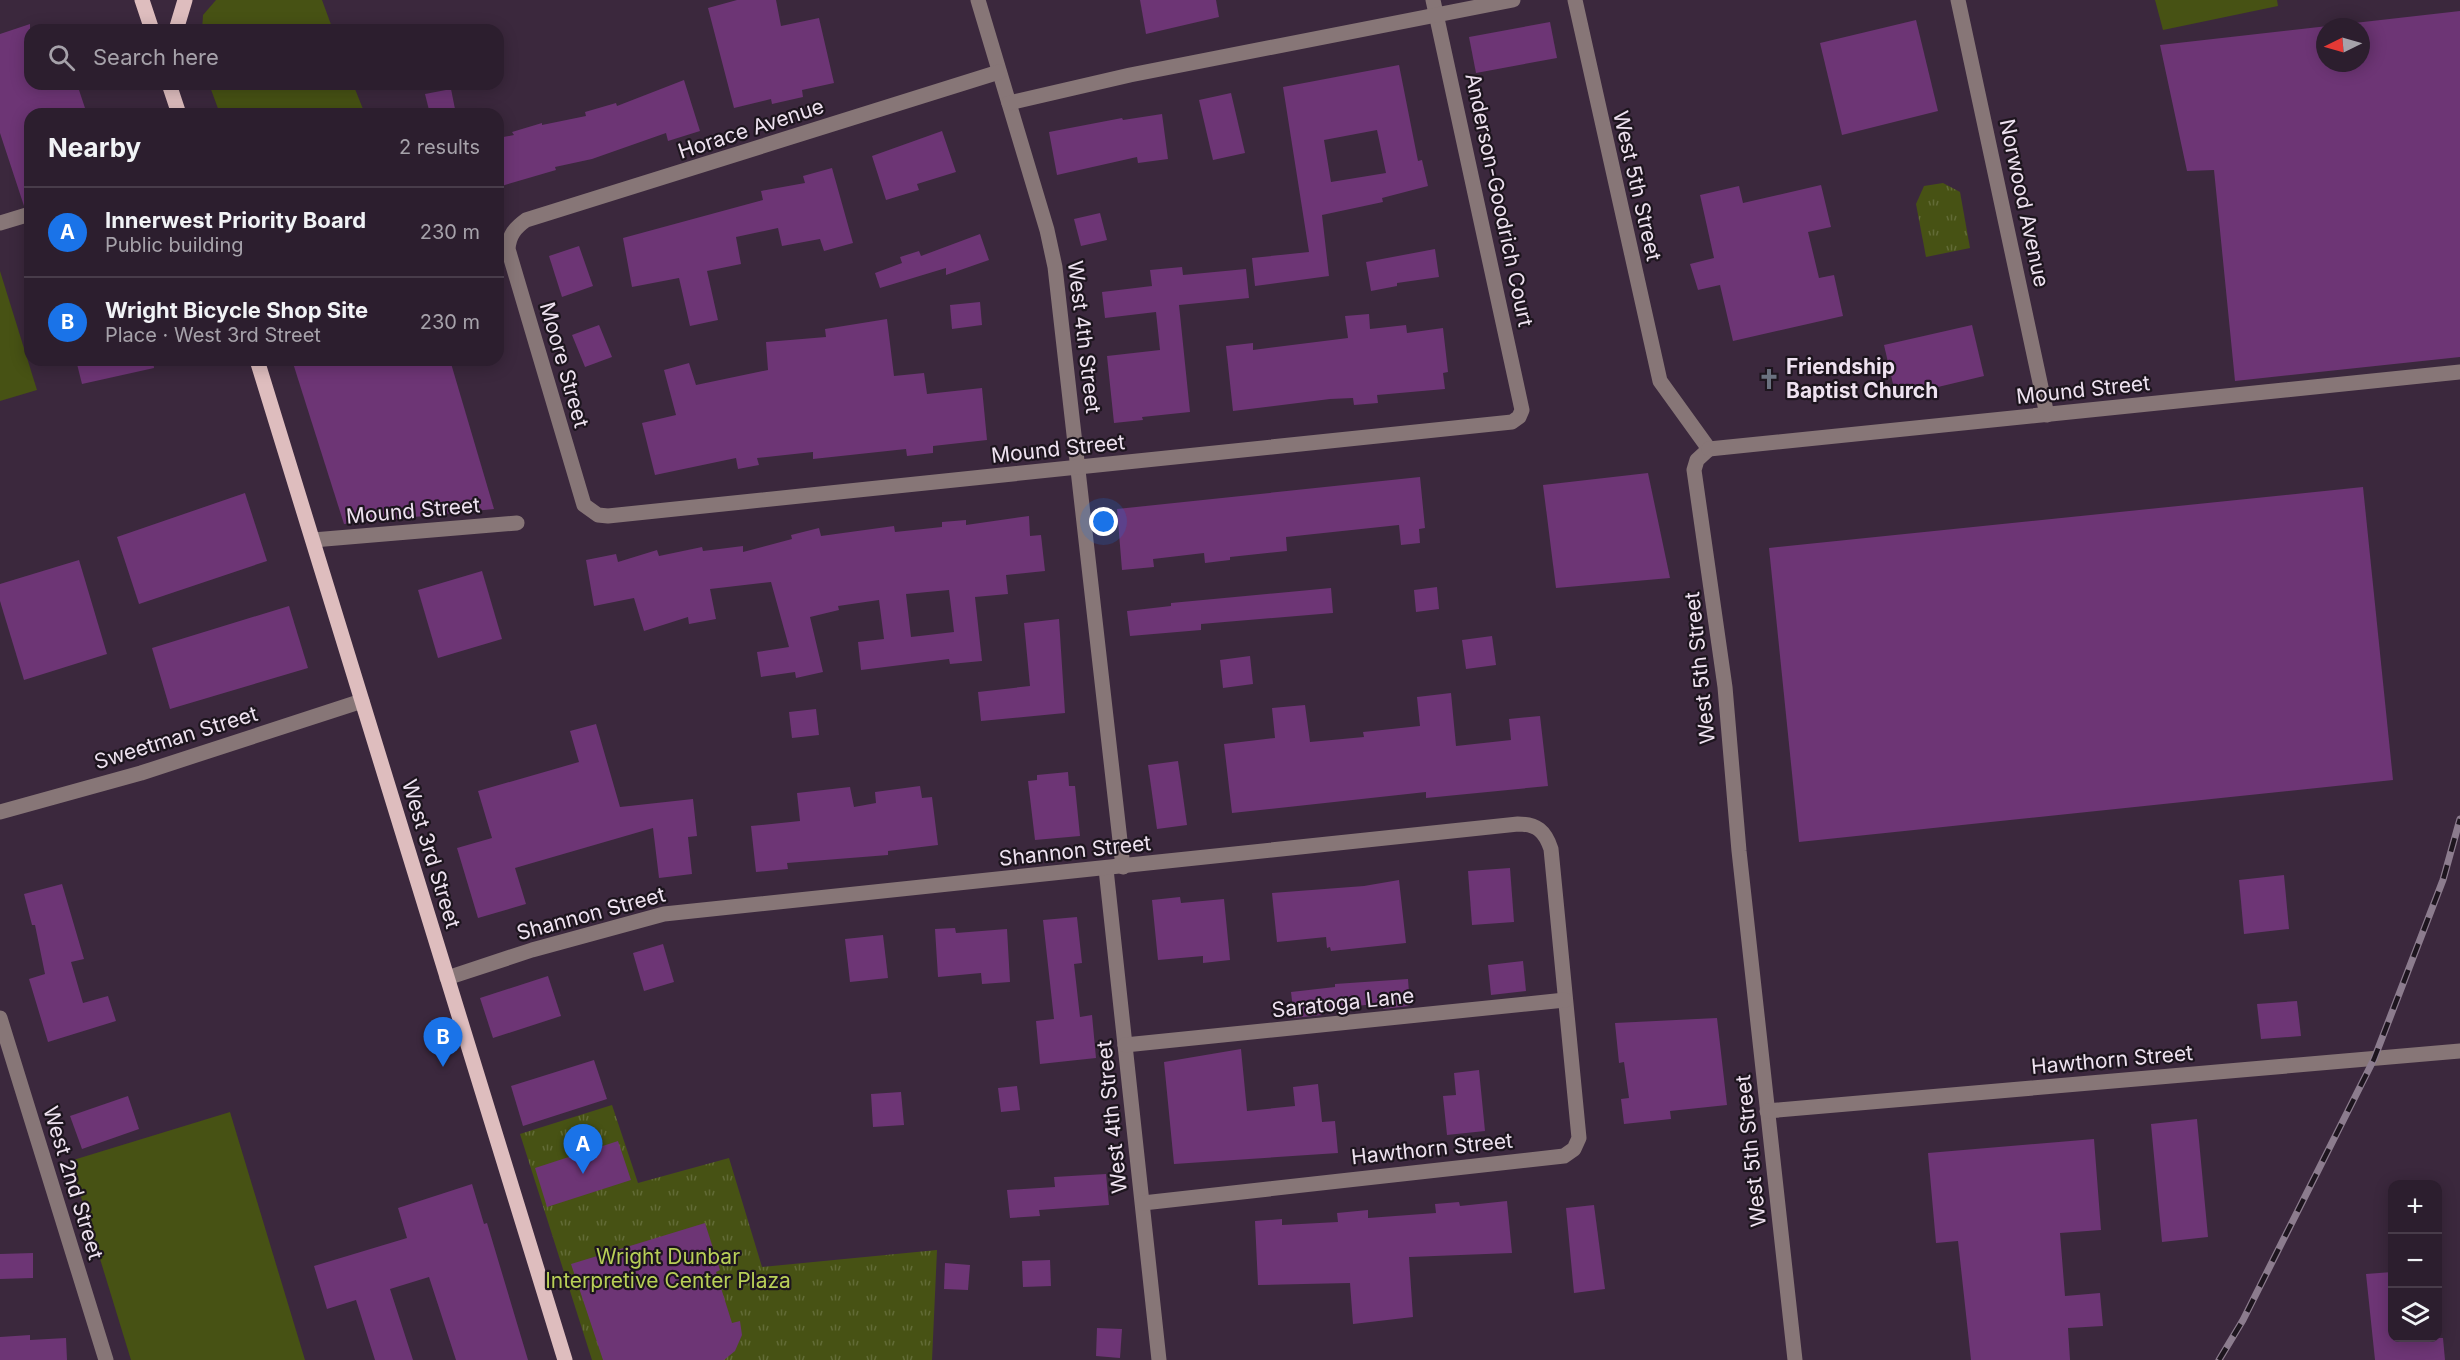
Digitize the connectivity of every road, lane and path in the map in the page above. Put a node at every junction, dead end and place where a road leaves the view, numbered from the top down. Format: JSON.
{"nodes":[{"id":1,"x":142,"y":0,"type":"edge"},
{"id":2,"x":185,"y":0,"type":"edge"},
{"id":3,"x":978,"y":0,"type":"edge"},
{"id":4,"x":1513,"y":0,"type":"edge"},
{"id":5,"x":1575,"y":0,"type":"edge"},
{"id":6,"x":1958,"y":0,"type":"edge"},
{"id":7,"x":1434,"y":7,"type":"edge"},
{"id":8,"x":150,"y":24,"type":"edge"},
{"id":9,"x":178,"y":24,"type":"edge"},
{"id":10,"x":999,"y":72,"type":"junction"},
{"id":11,"x":172,"y":90,"type":"edge"},
{"id":12,"x":1009,"y":103,"type":"junction"},
{"id":13,"x":177,"y":108,"type":"edge"},
{"id":14,"x":24,"y":216,"type":"edge"},
{"id":15,"x":0,"y":223,"type":"edge"},
{"id":16,"x":516,"y":227,"type":"joint"},
{"id":17,"x":259,"y":366,"type":"edge"},
{"id":18,"x":2460,"y":372,"type":"edge"},
{"id":19,"x":1522,"y":410,"type":"joint"},
{"id":20,"x":2048,"y":415,"type":"junction"},
{"id":21,"x":1709,"y":449,"type":"junction"},
{"id":22,"x":1079,"y":468,"type":"junction"},
{"id":23,"x":592,"y":512,"type":"joint"},
{"id":24,"x":517,"y":523,"type":"dead end"},
{"id":25,"x":313,"y":540,"type":"junction"},
{"id":26,"x":362,"y":701,"type":"junction"},
{"id":27,"x":0,"y":812,"type":"edge"},
{"id":28,"x":1123,"y":867,"type":"junction"},
{"id":29,"x":1106,"y":869,"type":"junction"},
{"id":30,"x":447,"y":978,"type":"junction"},
{"id":31,"x":1565,"y":1000,"type":"junction"},
{"id":32,"x":0,"y":1018,"type":"edge"},
{"id":33,"x":1125,"y":1045,"type":"junction"},
{"id":34,"x":2460,"y":1051,"type":"edge"},
{"id":35,"x":1767,"y":1111,"type":"junction"},
{"id":36,"x":1143,"y":1203,"type":"junction"},
{"id":37,"x":106,"y":1360,"type":"edge"},
{"id":38,"x":565,"y":1360,"type":"edge"},
{"id":39,"x":1159,"y":1360,"type":"edge"},
{"id":40,"x":1795,"y":1360,"type":"edge"}],
"edges":[{"from":1,"to":8,"type":"main road"},
{"from":2,"to":9,"type":"main road"},
{"from":3,"to":10,"type":"street","name":"West 4th Street"},
{"from":4,"to":7,"type":"street"},
{"from":5,"to":21,"type":"street","name":"West 5th Street"},
{"from":6,"to":20,"type":"street","name":"Norwood Avenue"},
{"from":7,"to":12,"type":"street"},
{"from":7,"to":19,"type":"street","name":"Anderson-Goodrich Court"},
{"from":10,"to":12,"type":"street","name":"West 4th Street"},
{"from":10,"to":16,"type":"street","name":"Horace Avenue"},
{"from":11,"to":13,"type":"main road"},
{"from":12,"to":22,"type":"street","name":"West 4th Street"},
{"from":14,"to":15,"type":"street"},
{"from":16,"to":23,"type":"street","name":"Moore Street"},
{"from":17,"to":25,"type":"main road","name":"West 3rd Street"},
{"from":18,"to":20,"type":"street","name":"Mound Street"},
{"from":19,"to":22,"type":"street","name":"Mound Street"},
{"from":20,"to":21,"type":"street","name":"Mound Street"},
{"from":21,"to":35,"type":"street","name":"West 5th Street"},
{"from":22,"to":23,"type":"street","name":"Mound Street"},
{"from":22,"to":28,"type":"street","name":"West 4th Street"},
{"from":24,"to":25,"type":"street","name":"Mound Street"},
{"from":25,"to":26,"type":"main road","name":"West 3rd Street"},
{"from":26,"to":27,"type":"street","name":"Sweetman Street"},
{"from":26,"to":30,"type":"main road","name":"West 3rd Street"},
{"from":28,"to":29,"type":"street","name":"Shannon Street"},
{"from":28,"to":31,"type":"street","name":"Shannon Street"},
{"from":29,"to":30,"type":"street","name":"Shannon Street"},
{"from":29,"to":33,"type":"street","name":"West 4th Street"},
{"from":30,"to":38,"type":"main road","name":"West 3rd Street"},
{"from":31,"to":33,"type":"street","name":"Saratoga Lane"},
{"from":31,"to":36,"type":"street","name":"Hawthorn Street"},
{"from":32,"to":37,"type":"street","name":"West 2nd Street"},
{"from":33,"to":36,"type":"street","name":"West 4th Street"},
{"from":34,"to":35,"type":"street","name":"Hawthorn Street"},
{"from":35,"to":40,"type":"street","name":"West 5th Street"},
{"from":36,"to":39,"type":"street","name":"West 4th Street"}]}
